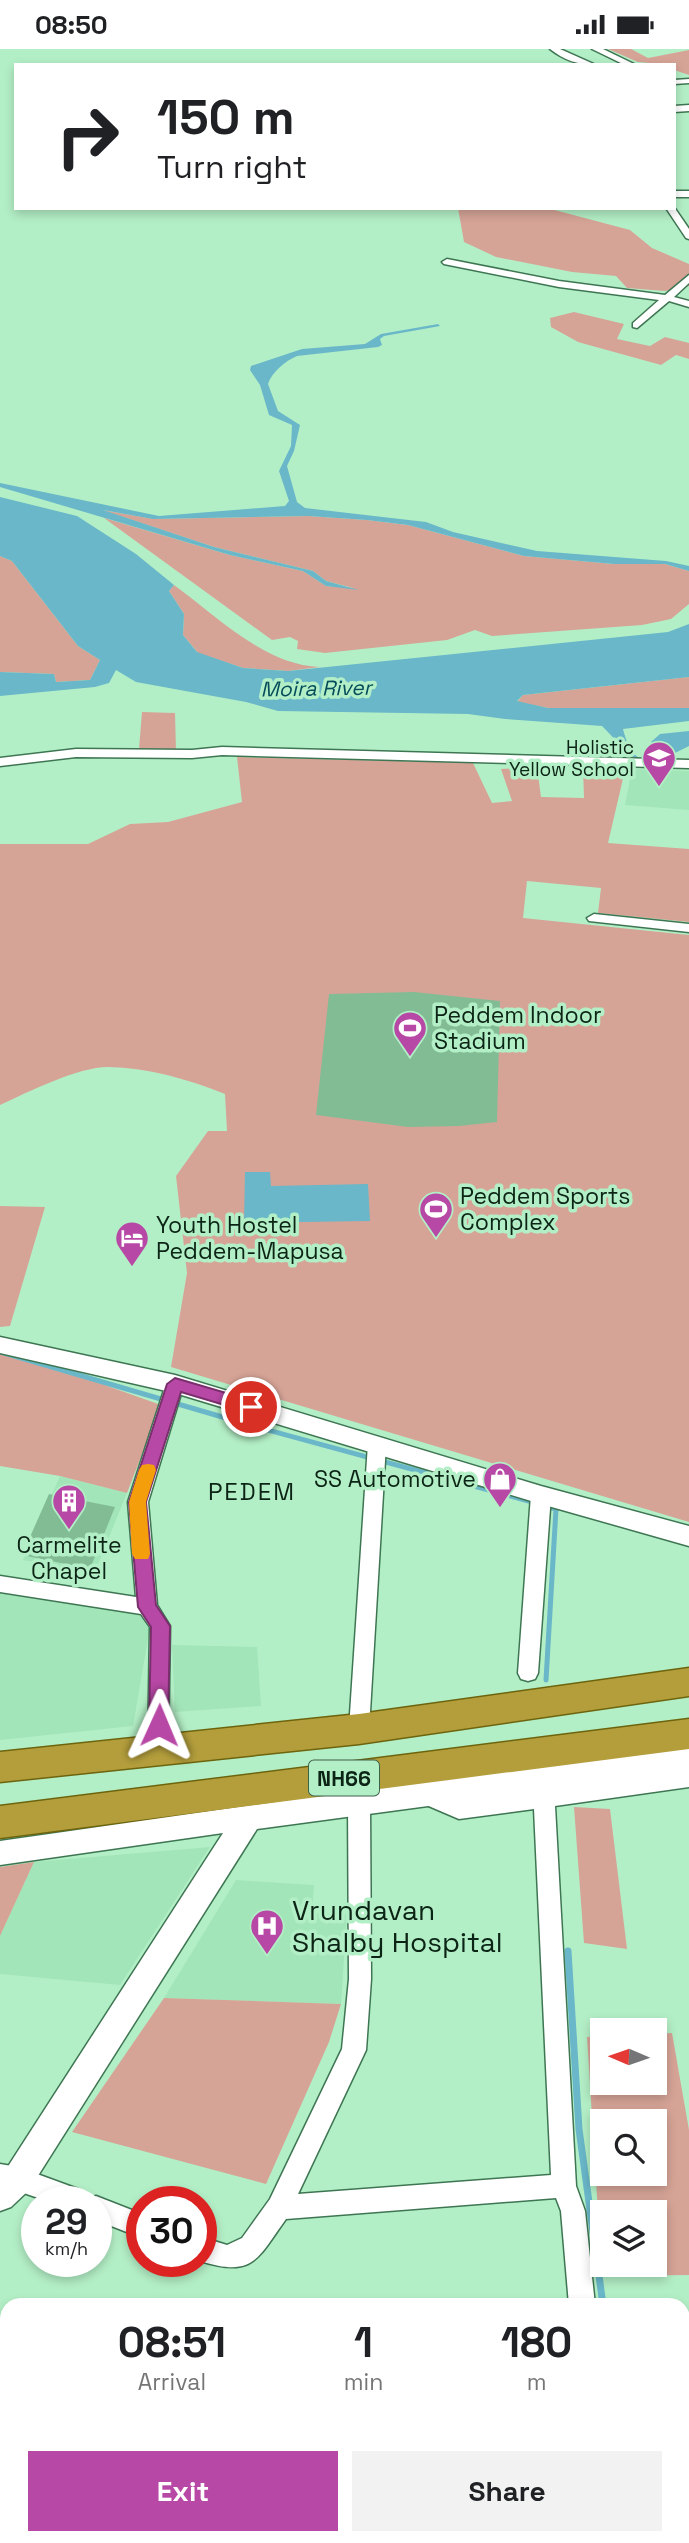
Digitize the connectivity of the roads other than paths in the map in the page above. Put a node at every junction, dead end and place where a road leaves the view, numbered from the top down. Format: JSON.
{"nodes":[{"id":1,"x":554,"y":49,"type":"edge"},
{"id":2,"x":597,"y":49,"type":"edge"},
{"id":3,"x":586,"y":63,"type":"edge"},
{"id":4,"x":628,"y":63,"type":"edge"},
{"id":5,"x":671,"y":210,"type":"edge"},
{"id":6,"x":689,"y":236,"type":"edge"},
{"id":7,"x":447,"y":262,"type":"dead end"},
{"id":8,"x":689,"y":278,"type":"edge"},
{"id":9,"x":668,"y":298,"type":"junction"},
{"id":10,"x":689,"y":304,"type":"edge"},
{"id":11,"x":637,"y":325,"type":"dead end"},
{"id":12,"x":0,"y":762,"type":"edge"},
{"id":13,"x":689,"y":764,"type":"edge"},
{"id":14,"x":594,"y":918,"type":"dead end"},
{"id":15,"x":689,"y":928,"type":"edge"},
{"id":16,"x":0,"y":1345,"type":"edge"},
{"id":17,"x":175,"y":1384,"type":"junction"},
{"id":18,"x":377,"y":1444,"type":"junction"},
{"id":19,"x":541,"y":1495,"type":"junction"},
{"id":20,"x":689,"y":1536,"type":"edge"},
{"id":21,"x":0,"y":1584,"type":"edge"},
{"id":22,"x":147,"y":1607,"type":"junction"},
{"id":23,"x":528,"y":1673,"type":"dead end"},
{"id":24,"x":689,"y":1682,"type":"edge"},
{"id":25,"x":689,"y":1702,"type":"edge"},
{"id":26,"x":359,"y":1729,"type":"junction"},
{"id":27,"x":689,"y":1734,"type":"edge"},
{"id":28,"x":158,"y":1750,"type":"junction"},
{"id":29,"x":689,"y":1759,"type":"edge"},
{"id":30,"x":0,"y":1767,"type":"edge"},
{"id":31,"x":689,"y":1778,"type":"edge"},
{"id":32,"x":0,"y":1786,"type":"edge"},
{"id":33,"x":422,"y":1793,"type":"junction"},
{"id":34,"x":544,"y":1798,"type":"junction"},
{"id":35,"x":359,"y":1802,"type":"junction"},
{"id":36,"x":247,"y":1820,"type":"junction"},
{"id":37,"x":0,"y":1822,"type":"edge"},
{"id":38,"x":0,"y":1853,"type":"edge"},
{"id":39,"x":6,"y":2184,"type":"edge"},
{"id":40,"x":564,"y":2186,"type":"junction"},
{"id":41,"x":279,"y":2207,"type":"junction"},
{"id":42,"x":217,"y":2254,"type":"edge"},
{"id":43,"x":581,"y":2298,"type":"edge"}],
"edges":[{"from":1,"to":3,"type":"street"},
{"from":2,"to":4,"type":"street"},
{"from":5,"to":6,"type":"street"},
{"from":7,"to":9,"type":"street"},
{"from":8,"to":9,"type":"street"},
{"from":9,"to":10,"type":"street"},
{"from":9,"to":11,"type":"street"},
{"from":12,"to":13,"type":"street"},
{"from":14,"to":15,"type":"street"},
{"from":16,"to":17,"type":"street"},
{"from":17,"to":18,"type":"street"},
{"from":17,"to":22,"type":"street"},
{"from":18,"to":19,"type":"street"},
{"from":18,"to":26,"type":"street"},
{"from":19,"to":20,"type":"street"},
{"from":19,"to":23,"type":"street"},
{"from":21,"to":22,"type":"street"},
{"from":22,"to":28,"type":"street"},
{"from":24,"to":26,"type":"highway"},
{"from":25,"to":32,"type":"highway","number":"NH66"},
{"from":26,"to":28,"type":"highway"},
{"from":27,"to":37,"type":"highway","number":"NH66"},
{"from":28,"to":30,"type":"highway"},
{"from":29,"to":33,"type":"street"},
{"from":31,"to":34,"type":"street"},
{"from":33,"to":34,"type":"street"},
{"from":33,"to":35,"type":"street"},
{"from":34,"to":40,"type":"street"},
{"from":35,"to":36,"type":"street"},
{"from":35,"to":41,"type":"street"},
{"from":36,"to":38,"type":"street"},
{"from":36,"to":39,"type":"street"},
{"from":40,"to":41,"type":"street"},
{"from":40,"to":43,"type":"street"},
{"from":41,"to":42,"type":"street"}]}
